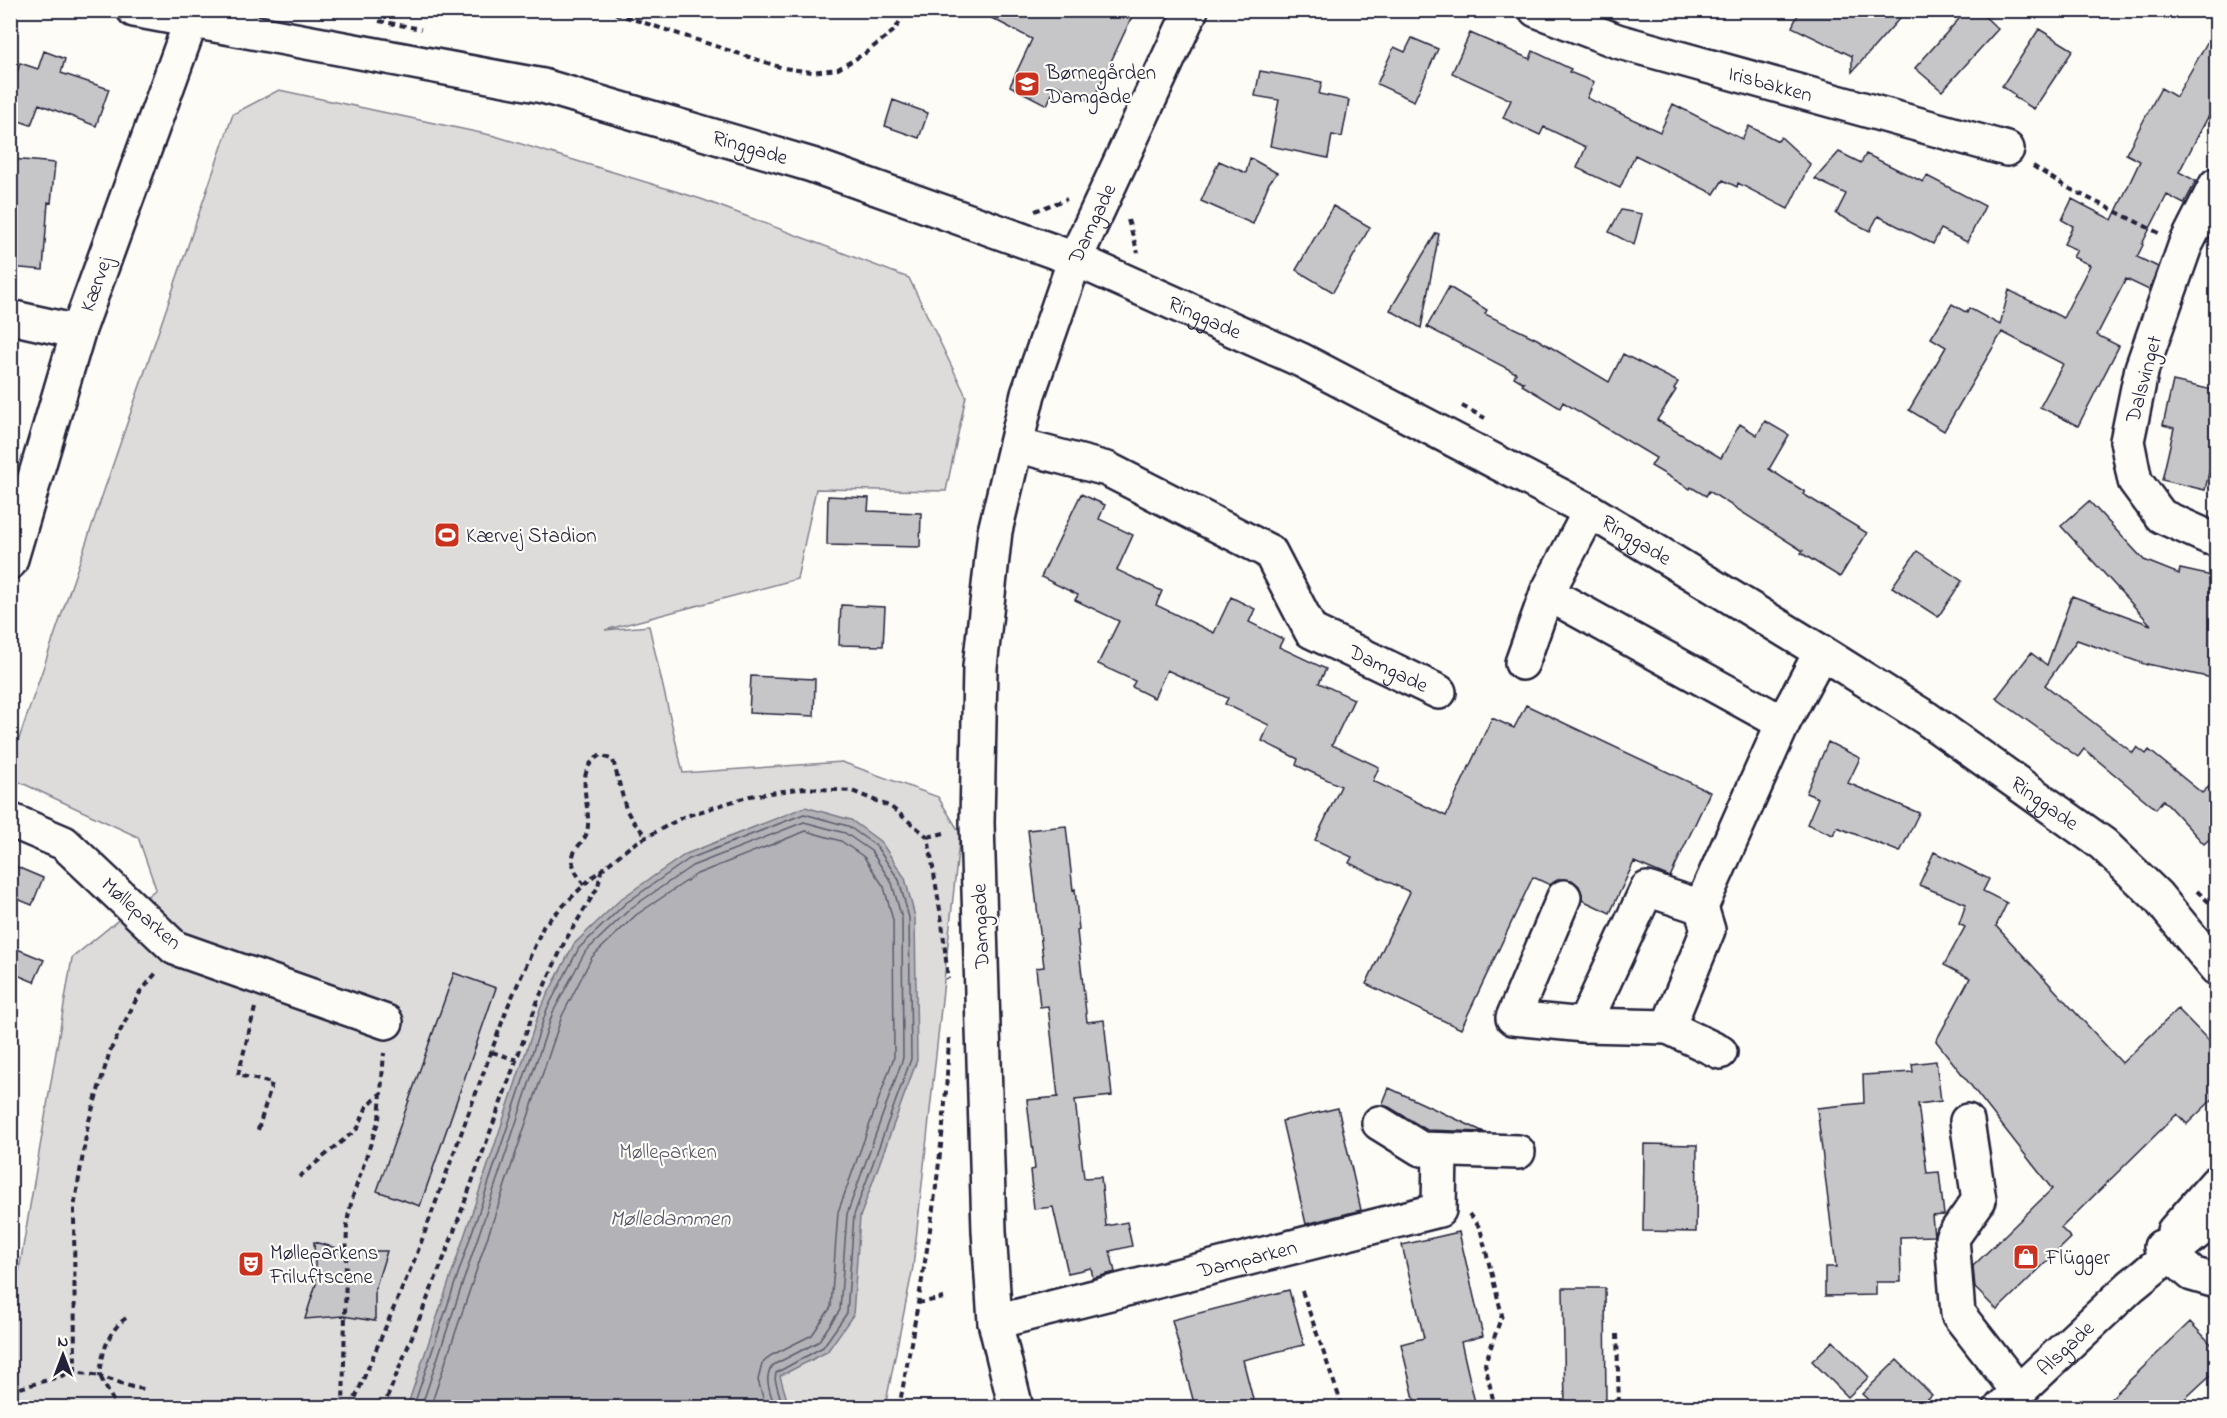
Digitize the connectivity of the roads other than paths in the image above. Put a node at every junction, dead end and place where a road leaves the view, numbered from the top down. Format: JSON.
{"nodes":[{"id":1,"x":134,"y":10,"type":"edge"},
{"id":2,"x":1191,"y":10,"type":"edge"},
{"id":3,"x":1536,"y":10,"type":"edge"},
{"id":4,"x":193,"y":16,"type":"edge"},
{"id":5,"x":2007,"y":149,"type":"road end"},
{"id":6,"x":2217,"y":184,"type":"edge"},
{"id":7,"x":1075,"y":259,"type":"junction"},
{"id":8,"x":10,"y":317,"type":"edge"},
{"id":9,"x":78,"y":332,"type":"junction"},
{"id":10,"x":1016,"y":445,"type":"junction"},
{"id":11,"x":1590,"y":511,"type":"junction"},
{"id":12,"x":2217,"y":539,"type":"edge"},
{"id":13,"x":10,"y":562,"type":"edge"},
{"id":14,"x":1547,"y":593,"type":"junction"},
{"id":15,"x":1821,"y":652,"type":"junction"},
{"id":16,"x":1522,"y":663,"type":"dead end"},
{"id":17,"x":1439,"y":692,"type":"dead end"},
{"id":18,"x":1783,"y":723,"type":"junction"},
{"id":19,"x":10,"y":820,"type":"edge"},
{"id":20,"x":2157,"y":896,"type":"junction"},
{"id":21,"x":1564,"y":897,"type":"dead end"},
{"id":22,"x":1701,"y":907,"type":"junction"},
{"id":23,"x":2217,"y":934,"type":"edge"},
{"id":24,"x":2217,"y":968,"type":"edge"},
{"id":25,"x":386,"y":1022,"type":"road end"},
{"id":26,"x":1584,"y":1025,"type":"junction"},
{"id":27,"x":1668,"y":1027,"type":"junction"},
{"id":28,"x":1720,"y":1052,"type":"dead end"},
{"id":29,"x":1967,"y":1121,"type":"dead end"},
{"id":30,"x":1378,"y":1123,"type":"dead end"},
{"id":31,"x":1440,"y":1150,"type":"junction"},
{"id":32,"x":1518,"y":1152,"type":"dead end"},
{"id":33,"x":2217,"y":1183,"type":"edge"},
{"id":34,"x":2217,"y":1217,"type":"edge"},
{"id":35,"x":2165,"y":1251,"type":"junction"},
{"id":36,"x":2217,"y":1281,"type":"edge"},
{"id":37,"x":994,"y":1322,"type":"junction"},
{"id":38,"x":2010,"y":1399,"type":"edge"},
{"id":39,"x":1016,"y":1407,"type":"edge"}],
"edges":[{"from":1,"to":4,"type":"street","name":"Ringgade"},
{"from":2,"to":7,"type":"street","name":"Damgade"},
{"from":3,"to":5,"type":"street","name":"Irisbakken"},
{"from":4,"to":7,"type":"street","name":"Ringgade"},
{"from":4,"to":9,"type":"street","name":"Kærvej"},
{"from":6,"to":12,"type":"street","name":"Dalsvinget"},
{"from":7,"to":10,"type":"street","name":"Damgade"},
{"from":7,"to":11,"type":"street","name":"Ringgade"},
{"from":8,"to":9,"type":"street"},
{"from":9,"to":13,"type":"street","name":"Kærvej"},
{"from":10,"to":17,"type":"street","name":"Damgade"},
{"from":10,"to":37,"type":"street","name":"Damgade"},
{"from":11,"to":14,"type":"street"},
{"from":11,"to":15,"type":"street","name":"Ringgade"},
{"from":14,"to":16,"type":"street"},
{"from":14,"to":18,"type":"street"},
{"from":15,"to":18,"type":"street"},
{"from":15,"to":20,"type":"street","name":"Ringgade"},
{"from":18,"to":22,"type":"street"},
{"from":19,"to":25,"type":"street","name":"Mølleparken"},
{"from":20,"to":23,"type":"street","name":"Ringgade"},
{"from":20,"to":24,"type":"street","name":"Ringgade"},
{"from":21,"to":26,"type":"street"},
{"from":22,"to":26,"type":"street"},
{"from":22,"to":27,"type":"street"},
{"from":26,"to":27,"type":"street"},
{"from":27,"to":28,"type":"street"},
{"from":29,"to":38,"type":"street"},
{"from":30,"to":31,"type":"street"},
{"from":31,"to":32,"type":"street"},
{"from":31,"to":37,"type":"street","name":"Damparken"},
{"from":33,"to":35,"type":"street","name":"Alsgade"},
{"from":34,"to":35,"type":"street","name":"Alsgade"},
{"from":35,"to":36,"type":"street"},
{"from":35,"to":38,"type":"street","name":"Alsgade"},
{"from":37,"to":39,"type":"street","name":"Damgade"}]}
